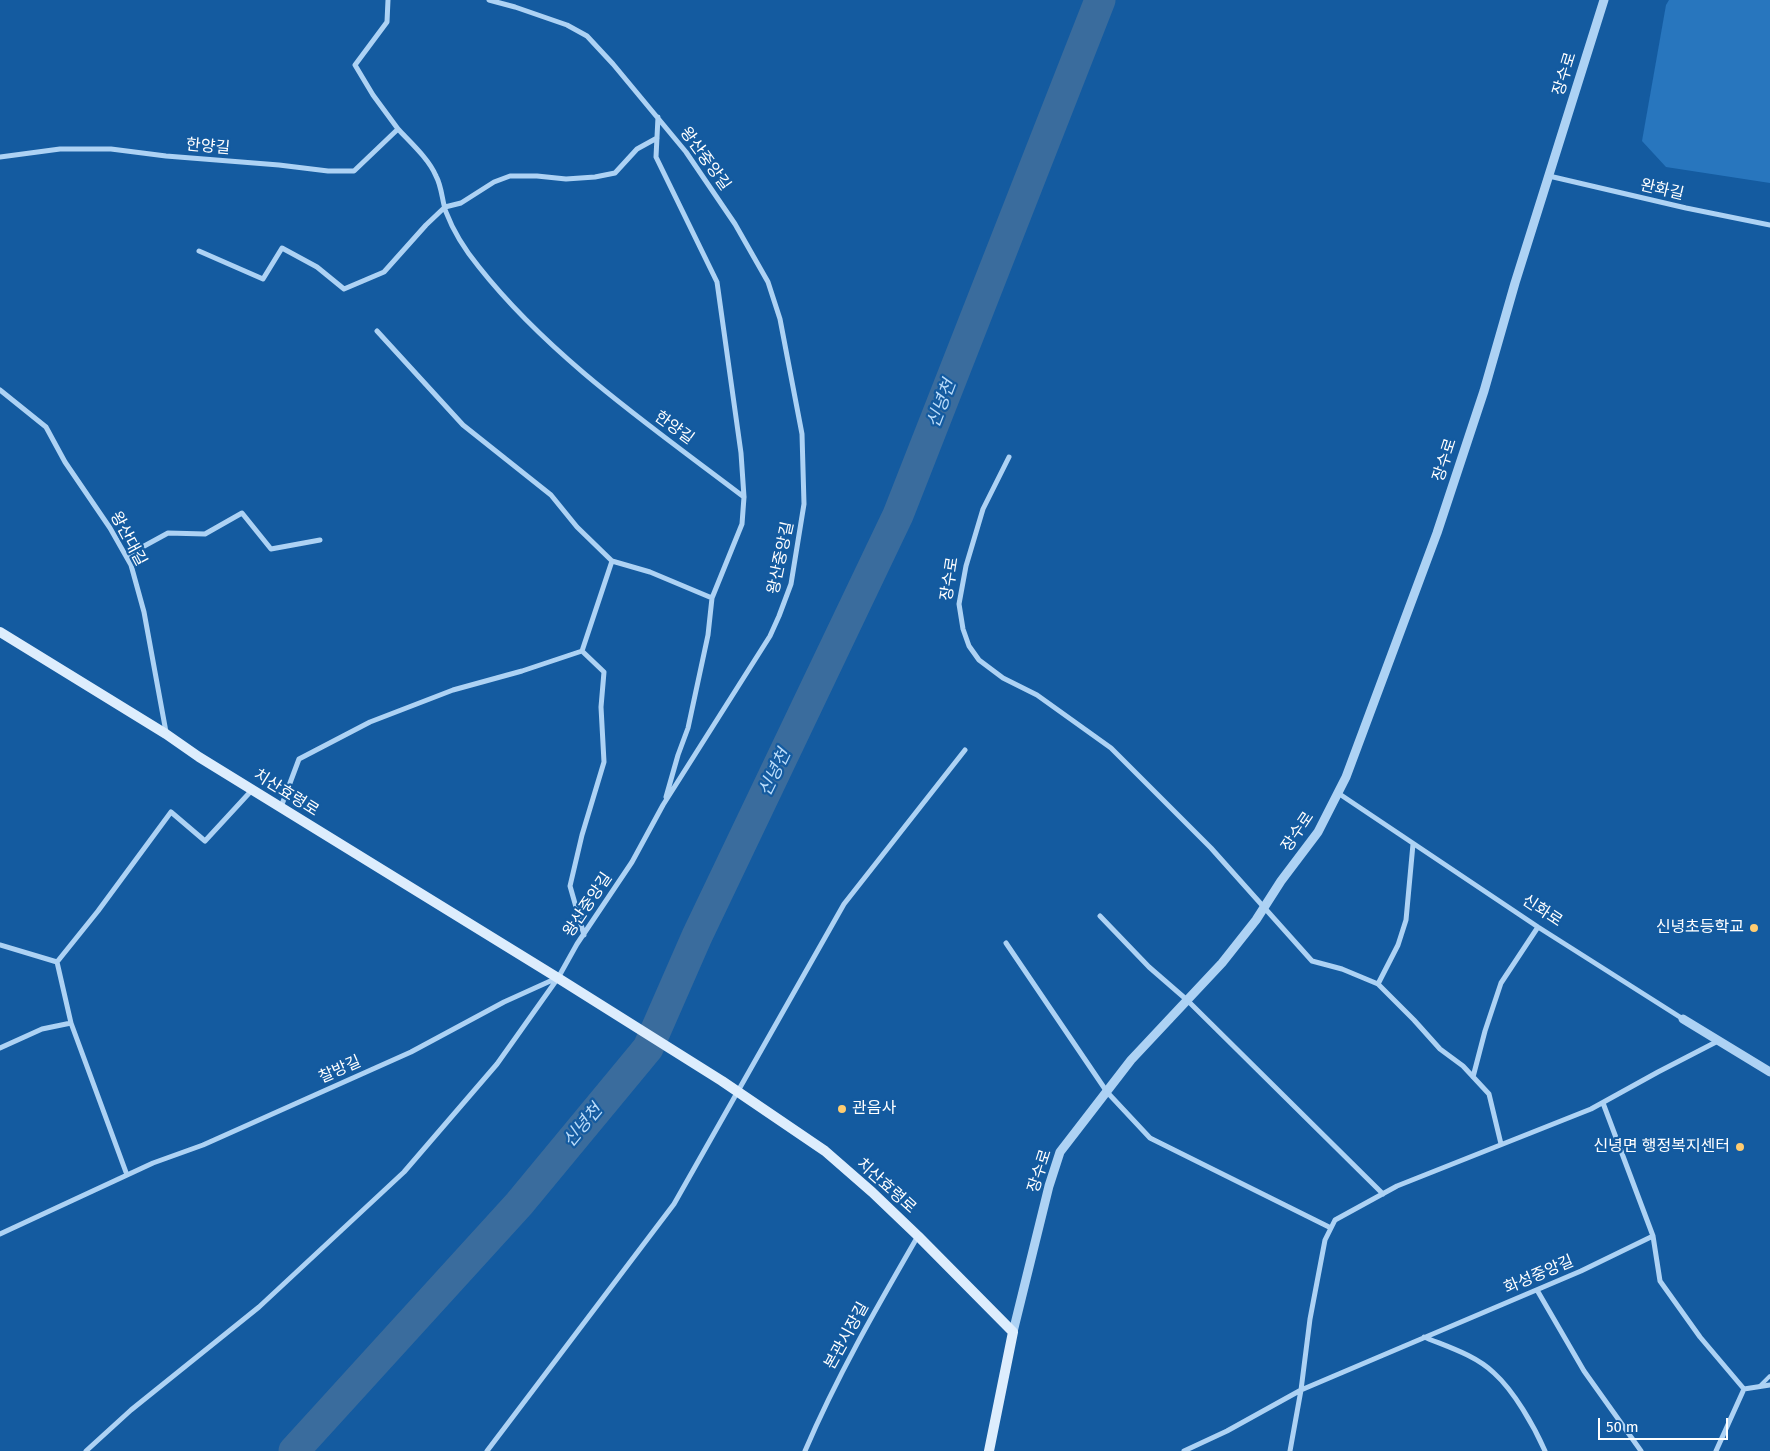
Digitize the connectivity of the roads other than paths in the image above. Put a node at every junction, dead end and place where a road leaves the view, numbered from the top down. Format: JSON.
{"nodes":[{"id":1,"x":388,"y":0,"type":"edge"},
{"id":2,"x":489,"y":0,"type":"edge"},
{"id":3,"x":1604,"y":0,"type":"edge"},
{"id":4,"x":658,"y":117,"type":"junction"},
{"id":5,"x":398,"y":129,"type":"junction"},
{"id":6,"x":657,"y":138,"type":"junction"},
{"id":7,"x":0,"y":157,"type":"edge"},
{"id":8,"x":1549,"y":176,"type":"junction"},
{"id":9,"x":445,"y":207,"type":"junction"},
{"id":10,"x":1770,"y":226,"type":"edge"},
{"id":11,"x":199,"y":251,"type":"dead end"},
{"id":12,"x":376,"y":331,"type":"dead end"},
{"id":13,"x":0,"y":390,"type":"edge"},
{"id":14,"x":1009,"y":457,"type":"dead end"},
{"id":15,"x":744,"y":497,"type":"junction"},
{"id":16,"x":320,"y":540,"type":"dead end"},
{"id":17,"x":126,"y":556,"type":"junction"},
{"id":18,"x":612,"y":561,"type":"junction"},
{"id":19,"x":712,"y":598,"type":"junction"},
{"id":20,"x":0,"y":632,"type":"edge"},
{"id":21,"x":582,"y":651,"type":"junction"},
{"id":22,"x":166,"y":734,"type":"junction"},
{"id":23,"x":965,"y":750,"type":"dead end"},
{"id":24,"x":252,"y":790,"type":"junction"},
{"id":25,"x":1338,"y":794,"type":"junction"},
{"id":26,"x":663,"y":805,"type":"junction"},
{"id":27,"x":280,"y":807,"type":"junction"},
{"id":28,"x":1413,"y":844,"type":"junction"},
{"id":29,"x":1264,"y":908,"type":"junction"},
{"id":30,"x":1100,"y":916,"type":"dead end"},
{"id":31,"x":1538,"y":927,"type":"junction"},
{"id":32,"x":584,"y":934,"type":"junction"},
{"id":33,"x":1006,"y":943,"type":"dead end"},
{"id":34,"x":0,"y":945,"type":"edge"},
{"id":35,"x":57,"y":962,"type":"junction"},
{"id":36,"x":558,"y":978,"type":"junction"},
{"id":37,"x":1378,"y":984,"type":"junction"},
{"id":38,"x":1188,"y":1000,"type":"junction"},
{"id":39,"x":1683,"y":1019,"type":"joint"},
{"id":40,"x":70,"y":1024,"type":"junction"},
{"id":41,"x":1719,"y":1040,"type":"junction"},
{"id":42,"x":0,"y":1048,"type":"edge"},
{"id":43,"x":1770,"y":1072,"type":"edge"},
{"id":44,"x":1473,"y":1077,"type":"junction"},
{"id":45,"x":737,"y":1091,"type":"junction"},
{"id":46,"x":1107,"y":1092,"type":"junction"},
{"id":47,"x":1603,"y":1102,"type":"junction"},
{"id":48,"x":1501,"y":1144,"type":"junction"},
{"id":49,"x":127,"y":1175,"type":"junction"},
{"id":50,"x":1383,"y":1194,"type":"junction"},
{"id":51,"x":1332,"y":1228,"type":"junction"},
{"id":52,"x":0,"y":1234,"type":"edge"},
{"id":53,"x":918,"y":1236,"type":"junction"},
{"id":54,"x":1653,"y":1236,"type":"junction"},
{"id":55,"x":1537,"y":1290,"type":"junction"},
{"id":56,"x":1013,"y":1332,"type":"junction"},
{"id":57,"x":1424,"y":1337,"type":"junction"},
{"id":58,"x":1770,"y":1376,"type":"edge"},
{"id":59,"x":1770,"y":1385,"type":"edge"},
{"id":60,"x":1759,"y":1387,"type":"junction"},
{"id":61,"x":1744,"y":1389,"type":"junction"},
{"id":62,"x":1301,"y":1390,"type":"junction"},
{"id":63,"x":86,"y":1451,"type":"edge"},
{"id":64,"x":487,"y":1451,"type":"edge"},
{"id":65,"x":804,"y":1451,"type":"edge"},
{"id":66,"x":989,"y":1451,"type":"edge"},
{"id":67,"x":1184,"y":1451,"type":"edge"},
{"id":68,"x":1290,"y":1451,"type":"edge"},
{"id":69,"x":1545,"y":1451,"type":"edge"},
{"id":70,"x":1641,"y":1451,"type":"edge"},
{"id":71,"x":1716,"y":1451,"type":"edge"}],
"edges":[{"from":1,"to":5,"type":"street","name":"한양길"},
{"from":2,"to":4,"type":"street","name":"왕산중앙길"},
{"from":3,"to":8,"type":"street","name":"장수로"},
{"from":4,"to":6,"type":"street","name":"왕산중앙길"},
{"from":4,"to":26,"type":"street","name":"왕산중앙길"},
{"from":5,"to":7,"type":"street","name":"한양길"},
{"from":5,"to":9,"type":"street","name":"한양길"},
{"from":6,"to":9,"type":"street"},
{"from":6,"to":15,"type":"street","name":"왕산중앙길"},
{"from":8,"to":10,"type":"street","name":"완화길"},
{"from":8,"to":25,"type":"street","name":"장수로"},
{"from":9,"to":11,"type":"street"},
{"from":9,"to":15,"type":"street","name":"한양길"},
{"from":12,"to":18,"type":"street"},
{"from":13,"to":17,"type":"street","name":"왕산대길"},
{"from":14,"to":29,"type":"street","name":"장수로"},
{"from":15,"to":19,"type":"street"},
{"from":16,"to":17,"type":"street"},
{"from":17,"to":22,"type":"street","name":"왕산대길"},
{"from":18,"to":19,"type":"street"},
{"from":18,"to":21,"type":"street"},
{"from":19,"to":26,"type":"street"},
{"from":20,"to":22,"type":"main road","name":"치산효령로"},
{"from":21,"to":27,"type":"street"},
{"from":21,"to":32,"type":"street"},
{"from":22,"to":24,"type":"main road","name":"치산효령로"},
{"from":23,"to":45,"type":"street"},
{"from":24,"to":27,"type":"main road","name":"치산효령로"},
{"from":24,"to":35,"type":"street"},
{"from":25,"to":28,"type":"street","name":"신화로"},
{"from":25,"to":29,"type":"street","name":"장수로"},
{"from":26,"to":32,"type":"street","name":"왕산중앙길"},
{"from":27,"to":36,"type":"main road","name":"치산효령로"},
{"from":28,"to":31,"type":"street","name":"신화로"},
{"from":28,"to":37,"type":"street"},
{"from":29,"to":37,"type":"street","name":"장수로"},
{"from":29,"to":38,"type":"street","name":"장수로"},
{"from":30,"to":38,"type":"street"},
{"from":31,"to":39,"type":"street","name":"신화로"},
{"from":31,"to":44,"type":"street"},
{"from":32,"to":36,"type":"street","name":"왕산중앙길"},
{"from":33,"to":46,"type":"street"},
{"from":34,"to":35,"type":"street"},
{"from":35,"to":40,"type":"street"},
{"from":36,"to":45,"type":"main road","name":"치산효령로"},
{"from":36,"to":49,"type":"street","name":"찰방길"},
{"from":36,"to":63,"type":"street","name":"왕산중앙길"},
{"from":37,"to":44,"type":"street","name":"장수로"},
{"from":38,"to":46,"type":"street","name":"장수로"},
{"from":38,"to":50,"type":"street"},
{"from":39,"to":41,"type":"street"},
{"from":40,"to":42,"type":"street"},
{"from":40,"to":49,"type":"street"},
{"from":41,"to":43,"type":"street"},
{"from":41,"to":47,"type":"street"},
{"from":44,"to":48,"type":"street","name":"장수로"},
{"from":45,"to":53,"type":"main road","name":"치산효령로"},
{"from":45,"to":64,"type":"street"},
{"from":46,"to":51,"type":"street"},
{"from":46,"to":56,"type":"street","name":"장수로"},
{"from":47,"to":48,"type":"street"},
{"from":47,"to":54,"type":"street"},
{"from":48,"to":50,"type":"street"},
{"from":49,"to":52,"type":"street","name":"찰방길"},
{"from":50,"to":51,"type":"street"},
{"from":51,"to":62,"type":"street"},
{"from":53,"to":56,"type":"main road","name":"치산효령로"},
{"from":53,"to":65,"type":"street","name":"본관시장길"},
{"from":54,"to":55,"type":"street","name":"화성중앙길"},
{"from":54,"to":61,"type":"street"},
{"from":55,"to":57,"type":"street","name":"화성중앙길"},
{"from":55,"to":70,"type":"street"},
{"from":56,"to":66,"type":"main road","name":"장수로"},
{"from":57,"to":62,"type":"street","name":"화성중앙길"},
{"from":57,"to":69,"type":"street"},
{"from":58,"to":60,"type":"lane"},
{"from":59,"to":60,"type":"street"},
{"from":60,"to":61,"type":"street"},
{"from":61,"to":71,"type":"street"},
{"from":62,"to":67,"type":"street","name":"화성중앙길"},
{"from":62,"to":68,"type":"street"}]}
